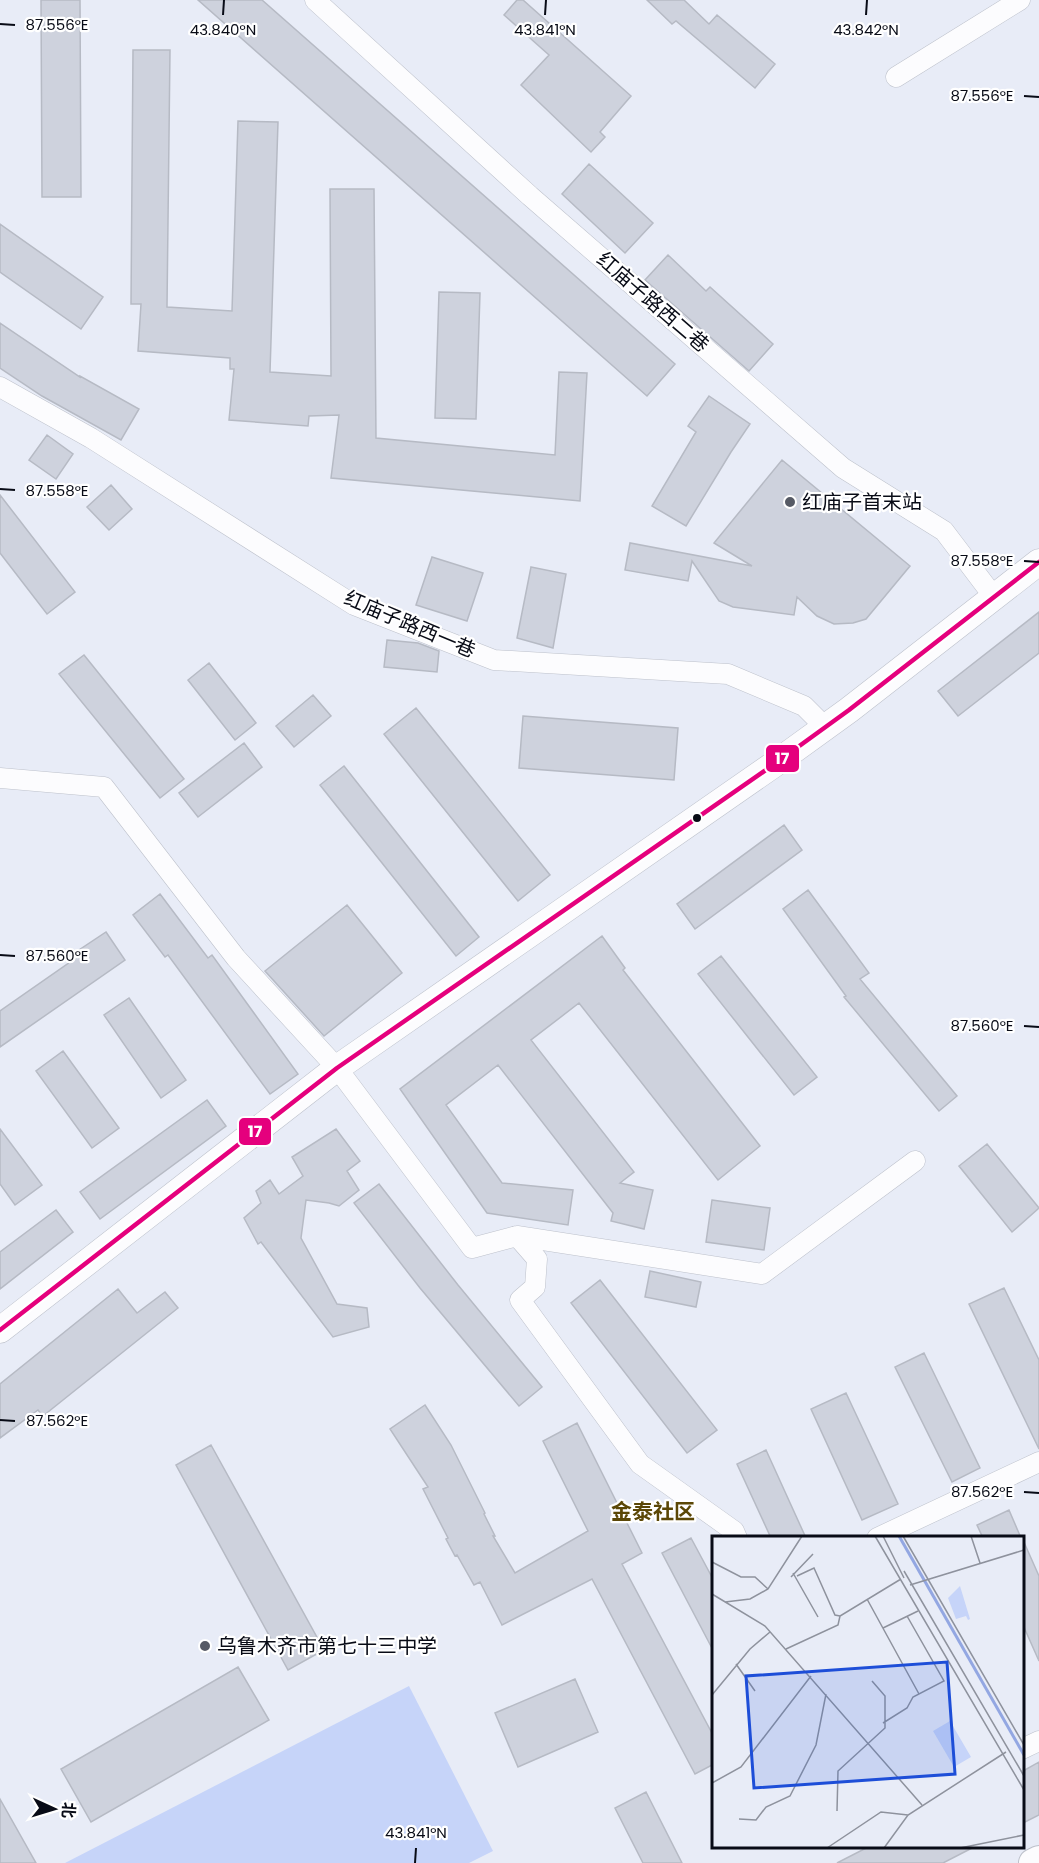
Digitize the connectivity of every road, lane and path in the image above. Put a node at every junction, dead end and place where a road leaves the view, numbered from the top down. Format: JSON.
{"nodes":[{"id":1,"x":315,"y":0,"type":"edge"},
{"id":2,"x":1020,"y":0,"type":"edge"},
{"id":3,"x":896,"y":77,"type":"dead end"},
{"id":4,"x":0,"y":387,"type":"edge"},
{"id":5,"x":1039,"y":562,"type":"edge"},
{"id":6,"x":994,"y":597,"type":"junction"},
{"id":7,"x":825,"y":727,"type":"junction"},
{"id":8,"x":0,"y":778,"type":"edge"},
{"id":9,"x":336,"y":1068,"type":"junction"},
{"id":10,"x":915,"y":1161,"type":"dead end"},
{"id":11,"x":517,"y":1236,"type":"junction"},
{"id":12,"x":0,"y":1330,"type":"edge"},
{"id":13,"x":1039,"y":1462,"type":"edge"},
{"id":14,"x":736,"y":1536,"type":"edge"},
{"id":15,"x":881,"y":1536,"type":"edge"},
{"id":16,"x":1039,"y":1741,"type":"edge"},
{"id":17,"x":1024,"y":1748,"type":"edge"},
{"id":18,"x":1039,"y":1860,"type":"edge"},
{"id":19,"x":1033,"y":1863,"type":"edge"}],
"edges":[{"from":1,"to":6,"type":"street","name":"红庙子路西二巷"},
{"from":2,"to":3,"type":"street"},
{"from":4,"to":7,"type":"street","name":"红庙子路西一巷"},
{"from":5,"to":6,"type":"street"},
{"from":6,"to":7,"type":"street"},
{"from":7,"to":9,"type":"street"},
{"from":8,"to":9,"type":"street"},
{"from":9,"to":11,"type":"street"},
{"from":9,"to":12,"type":"street"},
{"from":10,"to":11,"type":"street"},
{"from":11,"to":14,"type":"street"},
{"from":13,"to":15,"type":"street"},
{"from":16,"to":17,"type":"street"},
{"from":18,"to":19,"type":"main road"}]}
